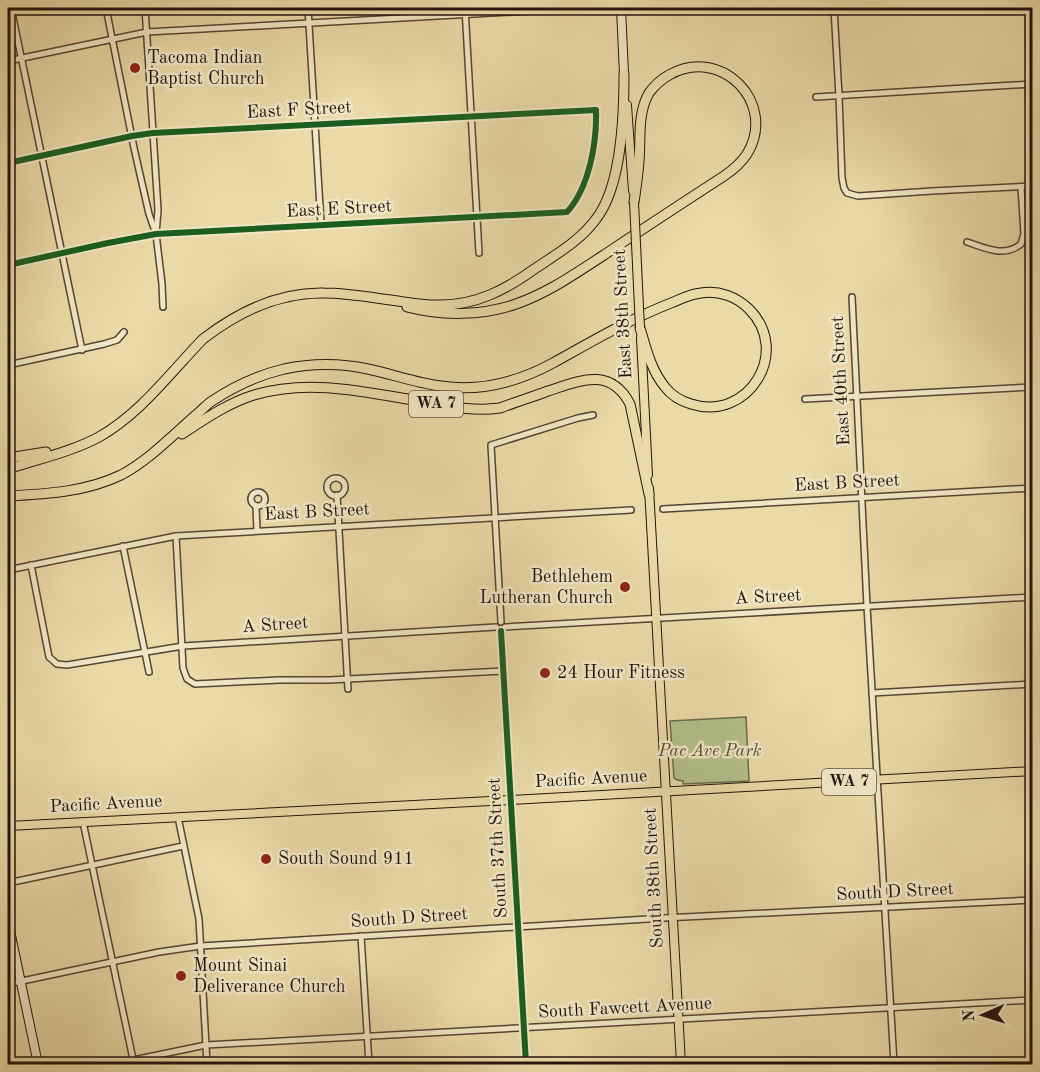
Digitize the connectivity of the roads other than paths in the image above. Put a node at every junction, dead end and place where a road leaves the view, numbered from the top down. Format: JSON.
{"nodes":[{"id":1,"x":11,"y":8,"type":"edge"},
{"id":2,"x":106,"y":8,"type":"edge"},
{"id":3,"x":145,"y":8,"type":"edge"},
{"id":4,"x":308,"y":8,"type":"edge"},
{"id":5,"x":584,"y":8,"type":"edge"},
{"id":6,"x":621,"y":8,"type":"edge"},
{"id":7,"x":834,"y":8,"type":"edge"},
{"id":8,"x":466,"y":11,"type":"edge"},
{"id":9,"x":309,"y":23,"type":"junction"},
{"id":10,"x":147,"y":32,"type":"junction"},
{"id":11,"x":112,"y":39,"type":"junction"},
{"id":12,"x":21,"y":58,"type":"junction"},
{"id":13,"x":8,"y":61,"type":"edge"},
{"id":14,"x":624,"y":74,"type":"junction"},
{"id":15,"x":1032,"y":84,"type":"edge"},
{"id":16,"x":839,"y":96,"type":"junction"},
{"id":17,"x":816,"y":97,"type":"dead end"},
{"id":18,"x":596,"y":111,"type":"joint"},
{"id":19,"x":472,"y":116,"type":"junction"},
{"id":20,"x":315,"y":124,"type":"junction"},
{"id":21,"x":153,"y":134,"type":"junction"},
{"id":22,"x":132,"y":136,"type":"junction"},
{"id":23,"x":42,"y":155,"type":"junction"},
{"id":24,"x":8,"y":163,"type":"edge"},
{"id":25,"x":1032,"y":186,"type":"edge"},
{"id":26,"x":1021,"y":187,"type":"junction"},
{"id":27,"x":634,"y":202,"type":"junction"},
{"id":28,"x":477,"y":216,"type":"junction"},
{"id":29,"x":321,"y":225,"type":"junction"},
{"id":30,"x":156,"y":234,"type":"junction"},
{"id":31,"x":967,"y":242,"type":"dead end"},
{"id":32,"x":62,"y":253,"type":"junction"},
{"id":33,"x":479,"y":253,"type":"dead end"},
{"id":34,"x":8,"y":265,"type":"edge"},
{"id":35,"x":346,"y":294,"type":"junction"},
{"id":36,"x":852,"y":297,"type":"dead end"},
{"id":37,"x":163,"y":307,"type":"dead end"},
{"id":38,"x":640,"y":328,"type":"junction"},
{"id":39,"x":123,"y":332,"type":"dead end"},
{"id":40,"x":82,"y":350,"type":"junction"},
{"id":41,"x":8,"y":366,"type":"edge"},
{"id":42,"x":1032,"y":387,"type":"edge"},
{"id":43,"x":857,"y":397,"type":"junction"},
{"id":44,"x":805,"y":399,"type":"dead end"},
{"id":45,"x":592,"y":415,"type":"dead end"},
{"id":46,"x":78,"y":446,"type":"junction"},
{"id":47,"x":152,"y":453,"type":"junction"},
{"id":48,"x":8,"y":458,"type":"edge"},
{"id":49,"x":8,"y":469,"type":"edge"},
{"id":50,"x":1032,"y":488,"type":"edge"},
{"id":51,"x":649,"y":494,"type":"junction"},
{"id":52,"x":337,"y":495,"type":"dead end"},
{"id":53,"x":8,"y":496,"type":"edge"},
{"id":54,"x":862,"y":497,"type":"junction"},
{"id":55,"x":256,"y":506,"type":"dead end"},
{"id":56,"x":663,"y":509,"type":"dead end"},
{"id":57,"x":631,"y":510,"type":"dead end"},
{"id":58,"x":495,"y":518,"type":"junction"},
{"id":59,"x":338,"y":526,"type":"junction"},
{"id":60,"x":257,"y":531,"type":"junction"},
{"id":61,"x":176,"y":536,"type":"junction"},
{"id":62,"x":123,"y":546,"type":"junction"},
{"id":63,"x":31,"y":565,"type":"junction"},
{"id":64,"x":8,"y":570,"type":"edge"},
{"id":65,"x":1032,"y":597,"type":"edge"},
{"id":66,"x":867,"y":606,"type":"junction"},
{"id":67,"x":656,"y":618,"type":"junction"},
{"id":68,"x":501,"y":627,"type":"junction"},
{"id":69,"x":345,"y":636,"type":"junction"},
{"id":70,"x":183,"y":646,"type":"junction"},
{"id":71,"x":145,"y":652,"type":"junction"},
{"id":72,"x":504,"y":671,"type":"junction"},
{"id":73,"x":149,"y":672,"type":"dead end"},
{"id":74,"x":347,"y":679,"type":"junction"},
{"id":75,"x":1032,"y":684,"type":"edge"},
{"id":76,"x":348,"y":688,"type":"dead end"},
{"id":77,"x":872,"y":693,"type":"junction"},
{"id":78,"x":1032,"y":771,"type":"edge"},
{"id":79,"x":877,"y":780,"type":"junction"},
{"id":80,"x":665,"y":792,"type":"junction"},
{"id":81,"x":511,"y":800,"type":"junction"},
{"id":82,"x":178,"y":817,"type":"junction"},
{"id":83,"x":83,"y":822,"type":"junction"},
{"id":84,"x":8,"y":826,"type":"edge"},
{"id":85,"x":183,"y":846,"type":"junction"},
{"id":86,"x":93,"y":865,"type":"junction"},
{"id":87,"x":8,"y":883,"type":"edge"},
{"id":88,"x":1032,"y":900,"type":"edge"},
{"id":89,"x":885,"y":908,"type":"junction"},
{"id":90,"x":672,"y":918,"type":"junction"},
{"id":91,"x":8,"y":921,"type":"edge"},
{"id":92,"x":518,"y":926,"type":"junction"},
{"id":93,"x":361,"y":936,"type":"junction"},
{"id":94,"x":201,"y":946,"type":"junction"},
{"id":95,"x":113,"y":962,"type":"junction"},
{"id":96,"x":20,"y":982,"type":"junction"},
{"id":97,"x":8,"y":984,"type":"edge"},
{"id":98,"x":1032,"y":1000,"type":"edge"},
{"id":99,"x":891,"y":1008,"type":"junction"},
{"id":100,"x":678,"y":1020,"type":"junction"},
{"id":101,"x":524,"y":1028,"type":"junction"},
{"id":102,"x":367,"y":1037,"type":"junction"},
{"id":103,"x":206,"y":1045,"type":"junction"},
{"id":104,"x":134,"y":1062,"type":"edge"},
{"id":105,"x":38,"y":1065,"type":"edge"},
{"id":106,"x":114,"y":1065,"type":"edge"},
{"id":107,"x":207,"y":1065,"type":"edge"},
{"id":108,"x":369,"y":1065,"type":"edge"},
{"id":109,"x":526,"y":1065,"type":"edge"},
{"id":110,"x":681,"y":1065,"type":"edge"},
{"id":111,"x":894,"y":1065,"type":"edge"}],
"edges":[{"from":1,"to":12,"type":"street"},
{"from":2,"to":11,"type":"street"},
{"from":3,"to":10,"type":"street"},
{"from":4,"to":9,"type":"street"},
{"from":5,"to":8,"type":"street"},
{"from":6,"to":14,"type":"street","name":"East 38th Street"},
{"from":7,"to":16,"type":"street"},
{"from":8,"to":9,"type":"street"},
{"from":8,"to":19,"type":"street"},
{"from":9,"to":10,"type":"street"},
{"from":9,"to":20,"type":"street"},
{"from":10,"to":11,"type":"street"},
{"from":10,"to":21,"type":"street"},
{"from":11,"to":12,"type":"street"},
{"from":11,"to":22,"type":"street"},
{"from":12,"to":13,"type":"street"},
{"from":12,"to":23,"type":"street"},
{"from":14,"to":27,"type":"main road","name":"East 38th Street","number":"WA 7"},
{"from":14,"to":35,"type":"highway"},
{"from":15,"to":16,"type":"street"},
{"from":16,"to":17,"type":"street"},
{"from":16,"to":26,"type":"street"},
{"from":18,"to":19,"type":"street","name":"East F Street"},
{"from":18,"to":28,"type":"street","name":"East E Street"},
{"from":19,"to":20,"type":"street","name":"East F Street"},
{"from":19,"to":28,"type":"street"},
{"from":20,"to":21,"type":"street","name":"East F Street"},
{"from":20,"to":29,"type":"street"},
{"from":21,"to":22,"type":"street","name":"East F Street"},
{"from":21,"to":30,"type":"street"},
{"from":22,"to":23,"type":"street","name":"East F Street"},
{"from":22,"to":30,"type":"street"},
{"from":23,"to":24,"type":"street","name":"East F Street"},
{"from":23,"to":32,"type":"street"},
{"from":25,"to":26,"type":"street"},
{"from":26,"to":31,"type":"street"},
{"from":27,"to":35,"type":"highway"},
{"from":27,"to":38,"type":"main road","name":"East 38th Street","number":"WA 7","bridge":true},
{"from":28,"to":29,"type":"street","name":"East E Street"},
{"from":28,"to":33,"type":"street"},
{"from":29,"to":30,"type":"street","name":"East E Street"},
{"from":30,"to":32,"type":"street","name":"East E Street"},
{"from":30,"to":37,"type":"street"},
{"from":32,"to":34,"type":"street","name":"East E Street"},
{"from":32,"to":40,"type":"street"},
{"from":35,"to":46,"type":"highway"},
{"from":36,"to":43,"type":"street","name":"East 40th Street"},
{"from":38,"to":47,"type":"highway"},
{"from":38,"to":51,"type":"main road","name":"East 38th Street","number":"WA 7"},
{"from":39,"to":40,"type":"street"},
{"from":40,"to":41,"type":"street"},
{"from":42,"to":43,"type":"street"},
{"from":43,"to":44,"type":"street"},
{"from":43,"to":54,"type":"street","name":"East 40th Street"},
{"from":45,"to":58,"type":"street","name":"South 37th Street"},
{"from":46,"to":48,"type":"highway"},
{"from":46,"to":49,"type":"highway"},
{"from":47,"to":51,"type":"highway","number":"WA 7"},
{"from":47,"to":53,"type":"highway","number":"WA 7"},
{"from":50,"to":54,"type":"street","name":"East B Street"},
{"from":51,"to":67,"type":"main road","name":"East 38th Street","number":"WA 7"},
{"from":52,"to":59,"type":"street"},
{"from":54,"to":56,"type":"street","name":"East B Street"},
{"from":54,"to":66,"type":"street","name":"East 40th Street"},
{"from":55,"to":60,"type":"street"},
{"from":57,"to":58,"type":"street","name":"East B Street"},
{"from":58,"to":59,"type":"street","name":"East B Street"},
{"from":58,"to":68,"type":"street","name":"South 37th Street"},
{"from":59,"to":60,"type":"street","name":"East B Street"},
{"from":59,"to":69,"type":"street"},
{"from":60,"to":61,"type":"street","name":"East B Street"},
{"from":61,"to":62,"type":"street","name":"East B Street"},
{"from":61,"to":70,"type":"street"},
{"from":62,"to":63,"type":"street","name":"East B Street"},
{"from":62,"to":71,"type":"street"},
{"from":63,"to":64,"type":"street","name":"East B Street"},
{"from":63,"to":71,"type":"street","name":"A Street"},
{"from":65,"to":66,"type":"street","name":"A Street"},
{"from":66,"to":67,"type":"street","name":"A Street"},
{"from":66,"to":77,"type":"street","name":"East 40th Street"},
{"from":67,"to":68,"type":"street","name":"A Street"},
{"from":67,"to":80,"type":"main road","name":"South 38th Street","number":"WA 7"},
{"from":68,"to":69,"type":"street","name":"A Street"},
{"from":68,"to":72,"type":"street","name":"South 37th Street"},
{"from":69,"to":70,"type":"street","name":"A Street"},
{"from":69,"to":74,"type":"street"},
{"from":70,"to":71,"type":"street","name":"A Street"},
{"from":70,"to":74,"type":"street"},
{"from":71,"to":73,"type":"street"},
{"from":72,"to":74,"type":"street"},
{"from":72,"to":81,"type":"street","name":"South 37th Street"},
{"from":74,"to":76,"type":"street"},
{"from":75,"to":77,"type":"street"},
{"from":77,"to":79,"type":"street","name":"East 40th Street"},
{"from":78,"to":79,"type":"main road","name":"Pacific Avenue","number":"WA 7"},
{"from":79,"to":80,"type":"main road","name":"Pacific Avenue","number":"WA 7"},
{"from":79,"to":89,"type":"street","name":"East 40th Street"},
{"from":80,"to":81,"type":"main road","name":"Pacific Avenue"},
{"from":80,"to":90,"type":"main road","name":"South 38th Street","number":"WA 7"},
{"from":81,"to":82,"type":"main road","name":"Pacific Avenue"},
{"from":81,"to":92,"type":"street","name":"South 37th Street"},
{"from":82,"to":83,"type":"main road","name":"Pacific Avenue"},
{"from":82,"to":85,"type":"street"},
{"from":83,"to":84,"type":"main road","name":"Pacific Avenue"},
{"from":83,"to":86,"type":"street"},
{"from":85,"to":86,"type":"street"},
{"from":85,"to":94,"type":"street"},
{"from":86,"to":87,"type":"street"},
{"from":86,"to":95,"type":"street"},
{"from":88,"to":89,"type":"street","name":"South D Street"},
{"from":89,"to":90,"type":"street","name":"South D Street"},
{"from":89,"to":99,"type":"street","name":"East 40th Street"},
{"from":90,"to":92,"type":"street","name":"South D Street"},
{"from":90,"to":100,"type":"main road","name":"South 38th Street"},
{"from":91,"to":96,"type":"street"},
{"from":92,"to":93,"type":"street","name":"South D Street"},
{"from":92,"to":101,"type":"street","name":"South 37th Street"},
{"from":93,"to":94,"type":"street","name":"South D Street"},
{"from":93,"to":102,"type":"street"},
{"from":94,"to":95,"type":"street","name":"South D Street"},
{"from":94,"to":103,"type":"street"},
{"from":95,"to":96,"type":"street","name":"South D Street"},
{"from":95,"to":104,"type":"street"},
{"from":96,"to":97,"type":"street","name":"South D Street"},
{"from":96,"to":105,"type":"street"},
{"from":98,"to":99,"type":"street","name":"South Fawcett Avenue"},
{"from":99,"to":100,"type":"street","name":"South Fawcett Avenue"},
{"from":99,"to":111,"type":"street","name":"East 40th Street"},
{"from":100,"to":101,"type":"street","name":"South Fawcett Avenue"},
{"from":100,"to":110,"type":"main road","name":"South 38th Street"},
{"from":101,"to":102,"type":"street","name":"South Fawcett Avenue"},
{"from":101,"to":109,"type":"street","name":"South 37th Street"},
{"from":102,"to":103,"type":"street","name":"South Fawcett Avenue"},
{"from":102,"to":108,"type":"street"},
{"from":103,"to":104,"type":"street","name":"South Fawcett Avenue"},
{"from":103,"to":107,"type":"street"},
{"from":104,"to":106,"type":"street","name":"South Fawcett Avenue"}]}
